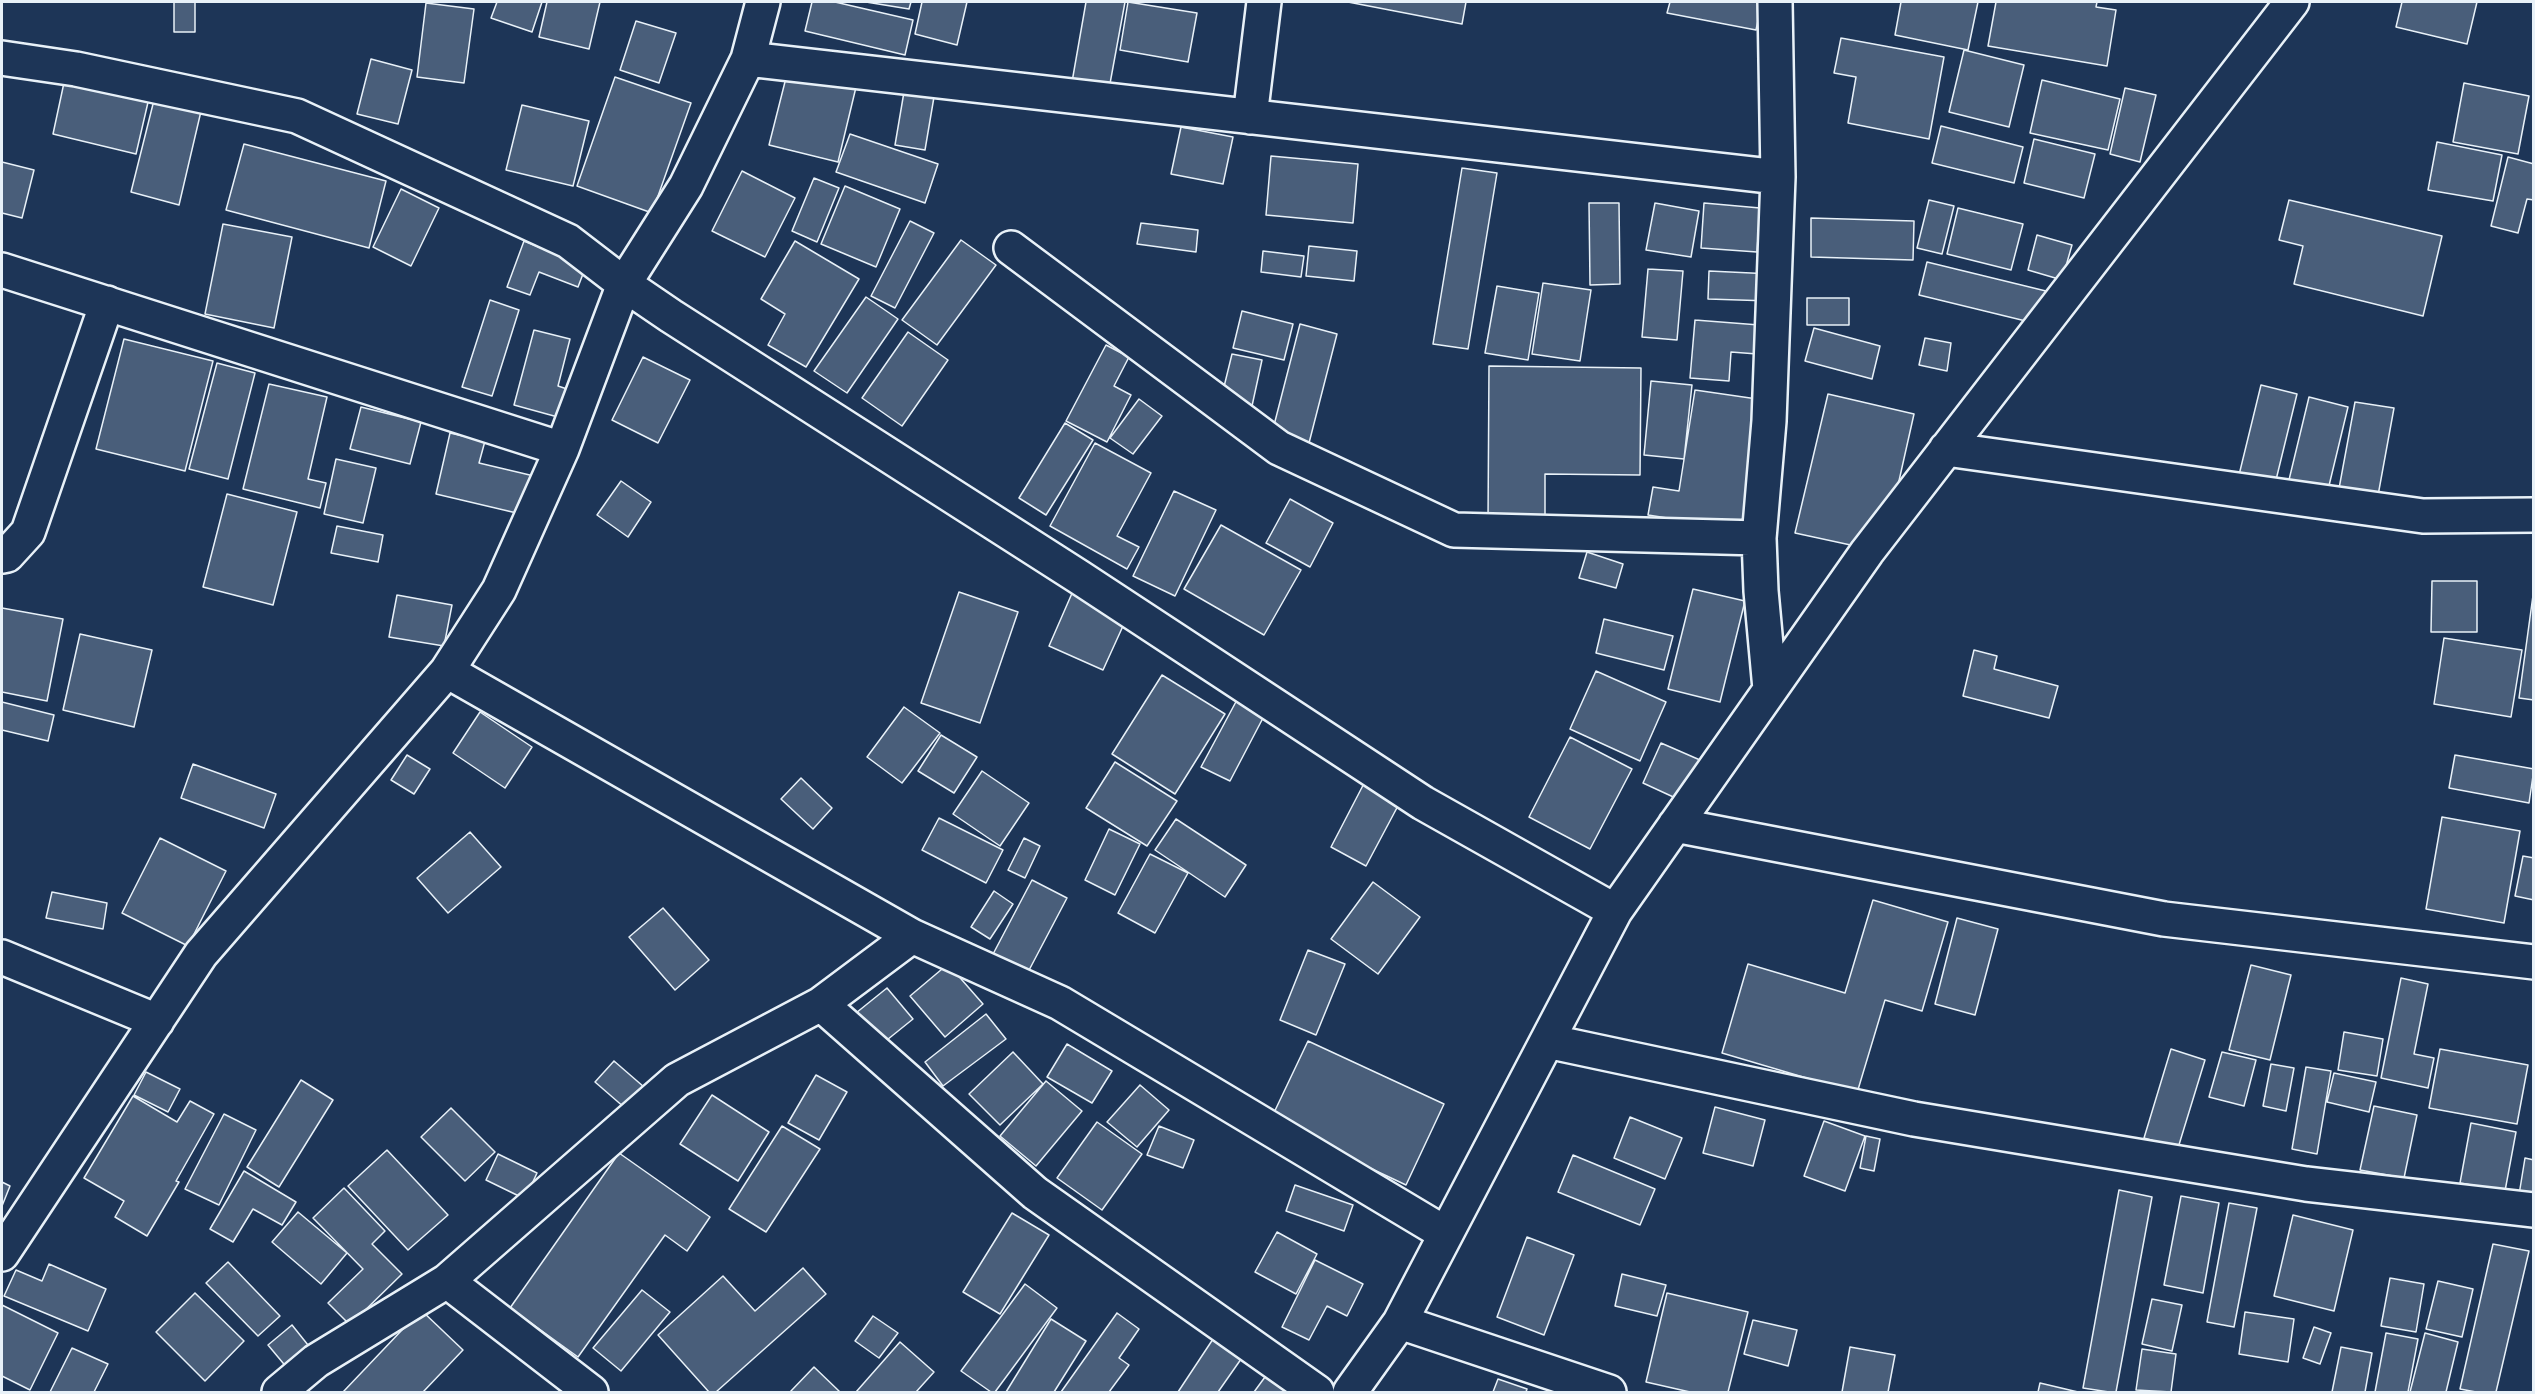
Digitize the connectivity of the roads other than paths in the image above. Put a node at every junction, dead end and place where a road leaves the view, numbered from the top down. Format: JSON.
{"nodes":[{"id":1,"x":763,"y":2,"type":"edge"},
{"id":2,"x":1264,"y":2,"type":"edge"},
{"id":3,"x":1775,"y":2,"type":"edge"},
{"id":4,"x":2292,"y":2,"type":"edge"},
{"id":5,"x":2,"y":58,"type":"edge"},
{"id":6,"x":748,"y":58,"type":"junction"},
{"id":7,"x":1250,"y":117,"type":"junction"},
{"id":8,"x":1778,"y":177,"type":"junction"},
{"id":9,"x":1011,"y":248,"type":"dead end"},
{"id":10,"x":2,"y":270,"type":"edge"},
{"id":11,"x":624,"y":285,"type":"junction"},
{"id":12,"x":107,"y":303,"type":"junction"},
{"id":13,"x":1946,"y":448,"type":"junction"},
{"id":14,"x":562,"y":449,"type":"junction"},
{"id":15,"x":2534,"y":514,"type":"edge"},
{"id":16,"x":1759,"y":538,"type":"junction"},
{"id":17,"x":2,"y":556,"type":"edge"},
{"id":18,"x":447,"y":671,"type":"junction"},
{"id":19,"x":1770,"y":689,"type":"junction"},
{"id":20,"x":1675,"y":825,"type":"junction"},
{"id":21,"x":1615,"y":910,"type":"junction"},
{"id":22,"x":912,"y":936,"type":"junction"},
{"id":23,"x":2,"y":957,"type":"edge"},
{"id":24,"x":2534,"y":962,"type":"edge"},
{"id":25,"x":821,"y":1004,"type":"junction"},
{"id":26,"x":157,"y":1021,"type":"junction"},
{"id":27,"x":1546,"y":1041,"type":"junction"},
{"id":28,"x":2534,"y":1210,"type":"edge"},
{"id":29,"x":1446,"y":1234,"type":"junction"},
{"id":30,"x":2,"y":1254,"type":"edge"},
{"id":31,"x":447,"y":1281,"type":"junction"},
{"id":32,"x":1400,"y":1322,"type":"junction"},
{"id":33,"x":279,"y":1392,"type":"edge"},
{"id":34,"x":591,"y":1392,"type":"edge"},
{"id":35,"x":1317,"y":1392,"type":"edge"},
{"id":36,"x":1350,"y":1392,"type":"edge"},
{"id":37,"x":1609,"y":1392,"type":"edge"}],
"edges":[{"from":1,"to":6,"type":"street"},
{"from":2,"to":7,"type":"street"},
{"from":3,"to":8,"type":"street"},
{"from":4,"to":13,"type":"street"},
{"from":5,"to":11,"type":"street"},
{"from":6,"to":7,"type":"street"},
{"from":6,"to":11,"type":"street"},
{"from":7,"to":8,"type":"street"},
{"from":8,"to":16,"type":"street"},
{"from":9,"to":16,"type":"street"},
{"from":10,"to":12,"type":"street"},
{"from":11,"to":14,"type":"street"},
{"from":11,"to":21,"type":"street"},
{"from":12,"to":14,"type":"street"},
{"from":12,"to":17,"type":"street"},
{"from":13,"to":15,"type":"street"},
{"from":13,"to":19,"type":"street"},
{"from":14,"to":18,"type":"street"},
{"from":16,"to":19,"type":"street"},
{"from":18,"to":22,"type":"street"},
{"from":18,"to":26,"type":"street"},
{"from":19,"to":20,"type":"street"},
{"from":20,"to":21,"type":"street"},
{"from":20,"to":24,"type":"street"},
{"from":21,"to":27,"type":"street"},
{"from":22,"to":25,"type":"street"},
{"from":22,"to":29,"type":"street"},
{"from":23,"to":26,"type":"street"},
{"from":25,"to":31,"type":"street"},
{"from":25,"to":35,"type":"street"},
{"from":26,"to":30,"type":"street"},
{"from":27,"to":28,"type":"street"},
{"from":27,"to":29,"type":"street"},
{"from":29,"to":32,"type":"street"},
{"from":31,"to":33,"type":"street"},
{"from":31,"to":34,"type":"street"},
{"from":32,"to":36,"type":"street"},
{"from":32,"to":37,"type":"street"}]}
